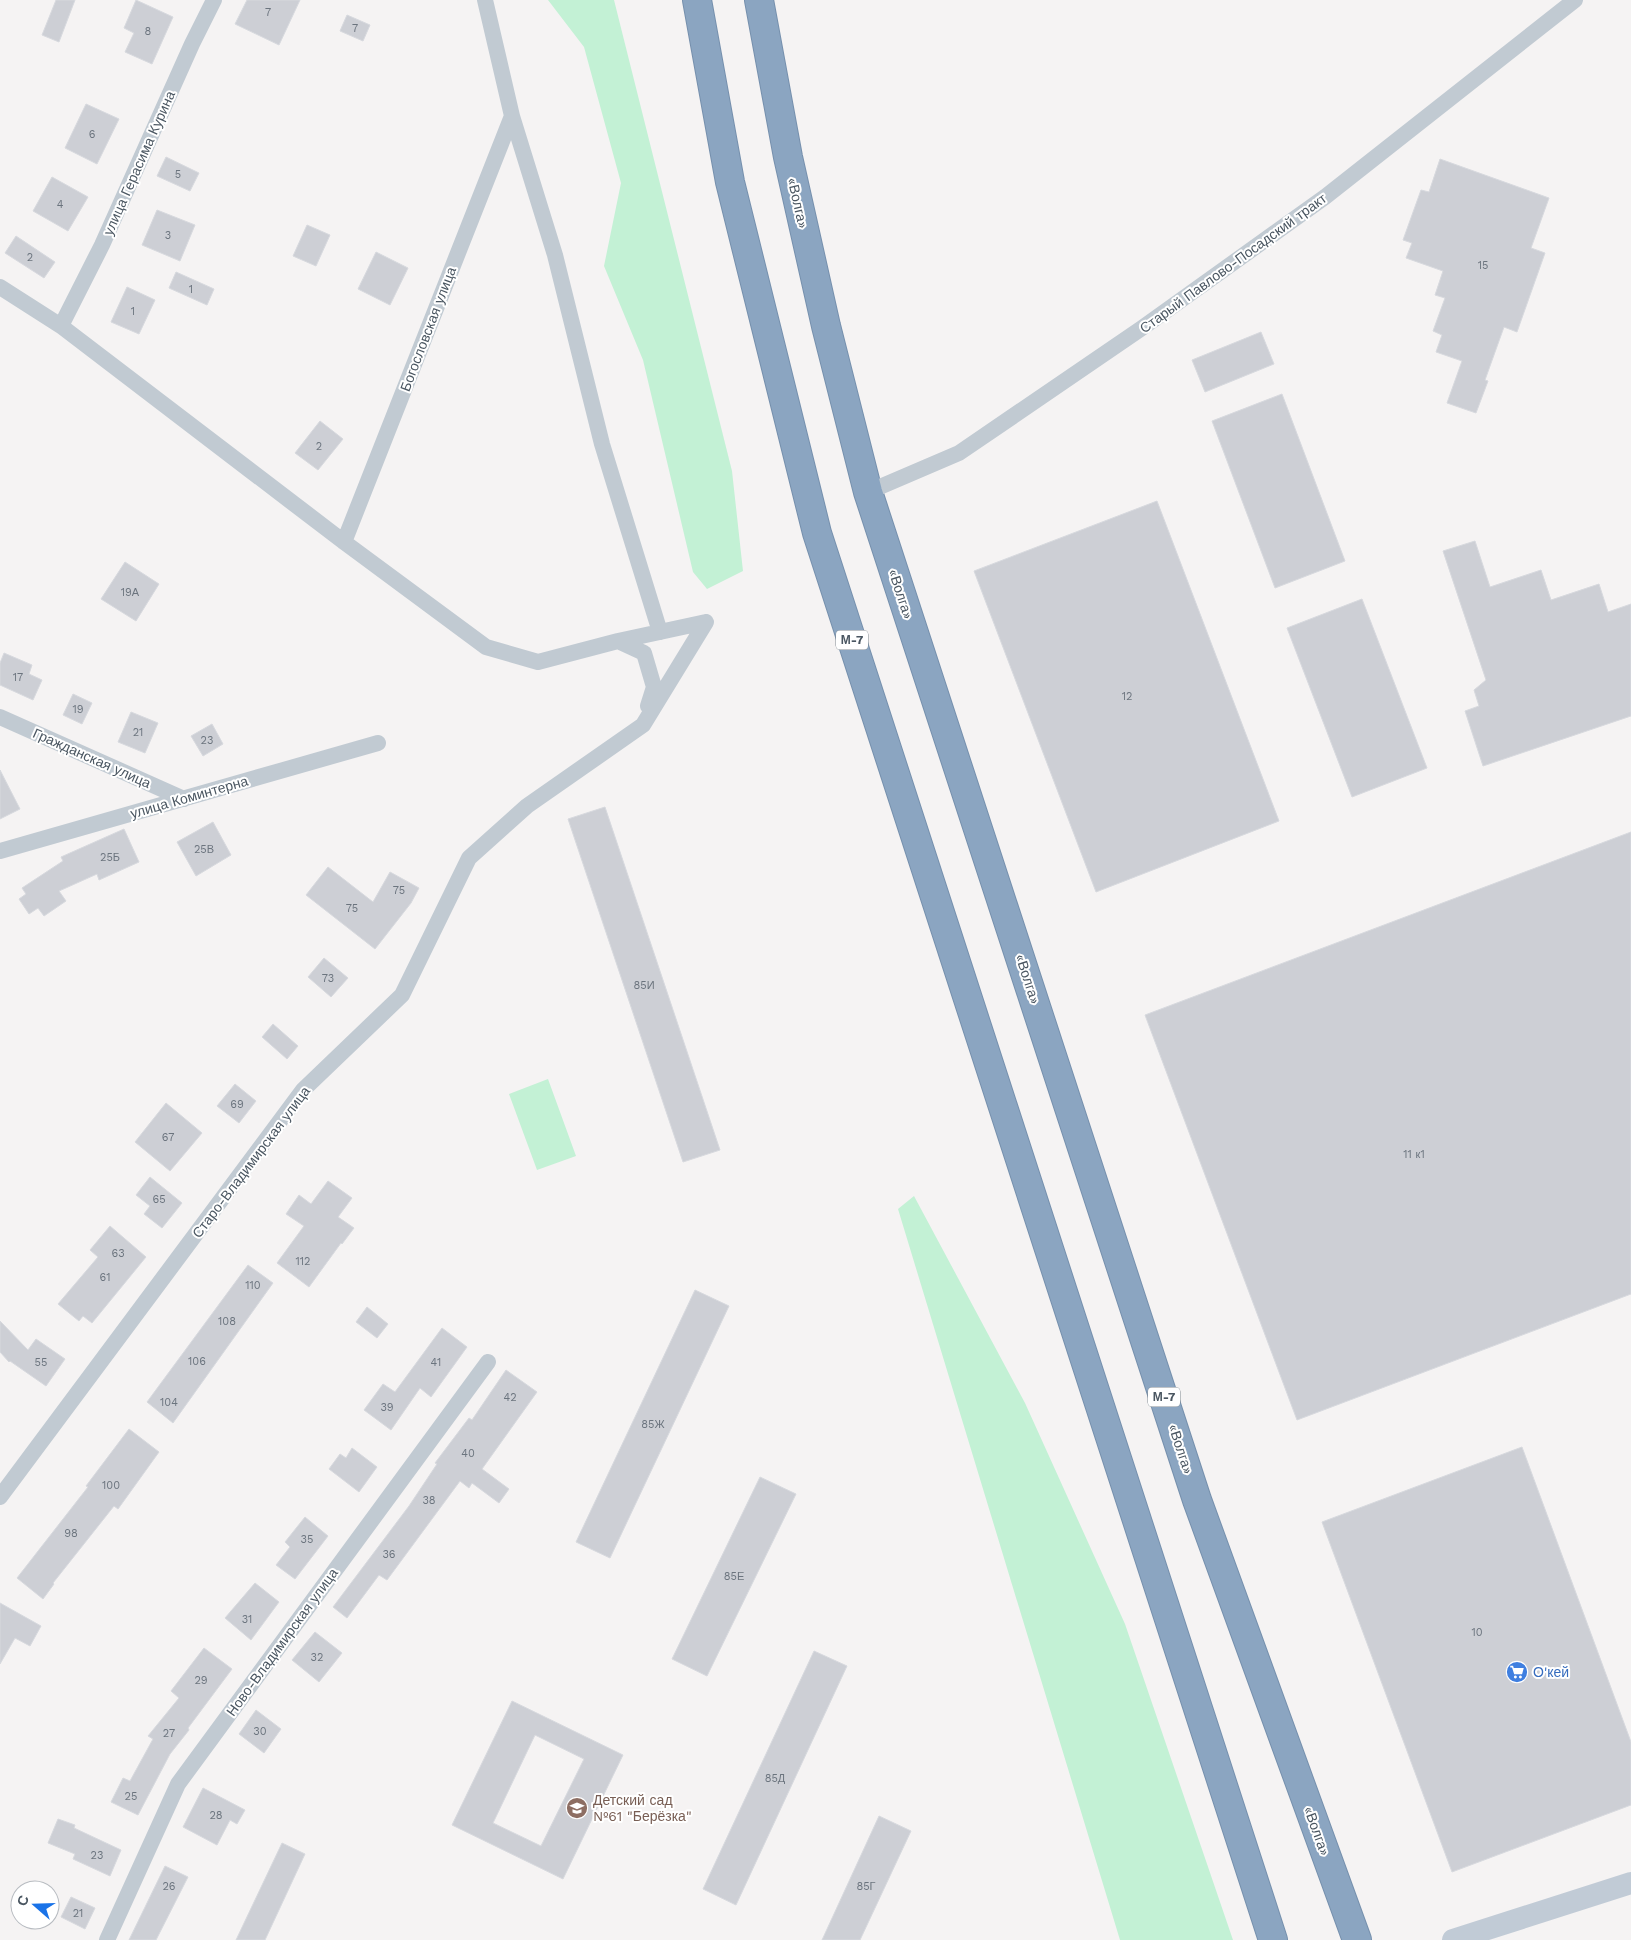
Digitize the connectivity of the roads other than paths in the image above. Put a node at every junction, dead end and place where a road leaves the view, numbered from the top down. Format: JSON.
{"nodes":[{"id":1,"x":214,"y":0,"type":"edge"},
{"id":2,"x":484,"y":0,"type":"edge"},
{"id":3,"x":697,"y":0,"type":"edge"},
{"id":4,"x":759,"y":0,"type":"edge"},
{"id":5,"x":1575,"y":0,"type":"edge"},
{"id":6,"x":512,"y":116,"type":"junction"},
{"id":7,"x":0,"y":287,"type":"edge"},
{"id":8,"x":62,"y":326,"type":"junction"},
{"id":9,"x":868,"y":492,"type":"junction"},
{"id":10,"x":344,"y":542,"type":"junction"},
{"id":11,"x":660,"y":632,"type":"junction"},
{"id":12,"x":618,"y":641,"type":"junction"},
{"id":13,"x":0,"y":717,"type":"edge"},
{"id":14,"x":643,"y":725,"type":"junction"},
{"id":15,"x":378,"y":743,"type":"dead end"},
{"id":16,"x":184,"y":799,"type":"junction"},
{"id":17,"x":0,"y":851,"type":"edge"},
{"id":18,"x":488,"y":1362,"type":"dead end"},
{"id":19,"x":0,"y":1497,"type":"edge"},
{"id":20,"x":1631,"y":1883,"type":"edge"},
{"id":21,"x":1265,"y":1927,"type":"edge"},
{"id":22,"x":1352,"y":1929,"type":"edge"},
{"id":23,"x":107,"y":1940,"type":"edge"},
{"id":24,"x":1273,"y":1940,"type":"edge"},
{"id":25,"x":1367,"y":1940,"type":"edge"},
{"id":26,"x":1453,"y":1940,"type":"edge"}],
"edges":[{"from":1,"to":8,"type":"street","name":"улица Герасима Курина"},
{"from":2,"to":6,"type":"street"},
{"from":3,"to":21,"type":"highway","number":"М-7"},
{"from":4,"to":9,"type":"highway","name":"«Волга»","number":"М-7"},
{"from":5,"to":9,"type":"street","name":"Старый Павлово-Посадский тракт"},
{"from":6,"to":10,"type":"street","name":"Богословская улица"},
{"from":6,"to":11,"type":"street"},
{"from":7,"to":8,"type":"street"},
{"from":8,"to":10,"type":"street"},
{"from":9,"to":22,"type":"highway","name":"«Волга»","number":"М-7"},
{"from":10,"to":12,"type":"street"},
{"from":11,"to":12,"type":"street"},
{"from":11,"to":14,"type":"street","name":"Старо-Владимирская улица"},
{"from":12,"to":14,"type":"street"},
{"from":13,"to":16,"type":"street","name":"Гражданская улица"},
{"from":14,"to":19,"type":"street","name":"Старо-Владимирская улица"},
{"from":15,"to":16,"type":"street","name":"улица Коминтерна"},
{"from":16,"to":17,"type":"street","name":"улица Коминтерна"},
{"from":18,"to":23,"type":"street","name":"Ново-Владимирская улица"},
{"from":20,"to":26,"type":"street"},
{"from":21,"to":24,"type":"highway","number":"М-7"},
{"from":22,"to":25,"type":"street"}]}
